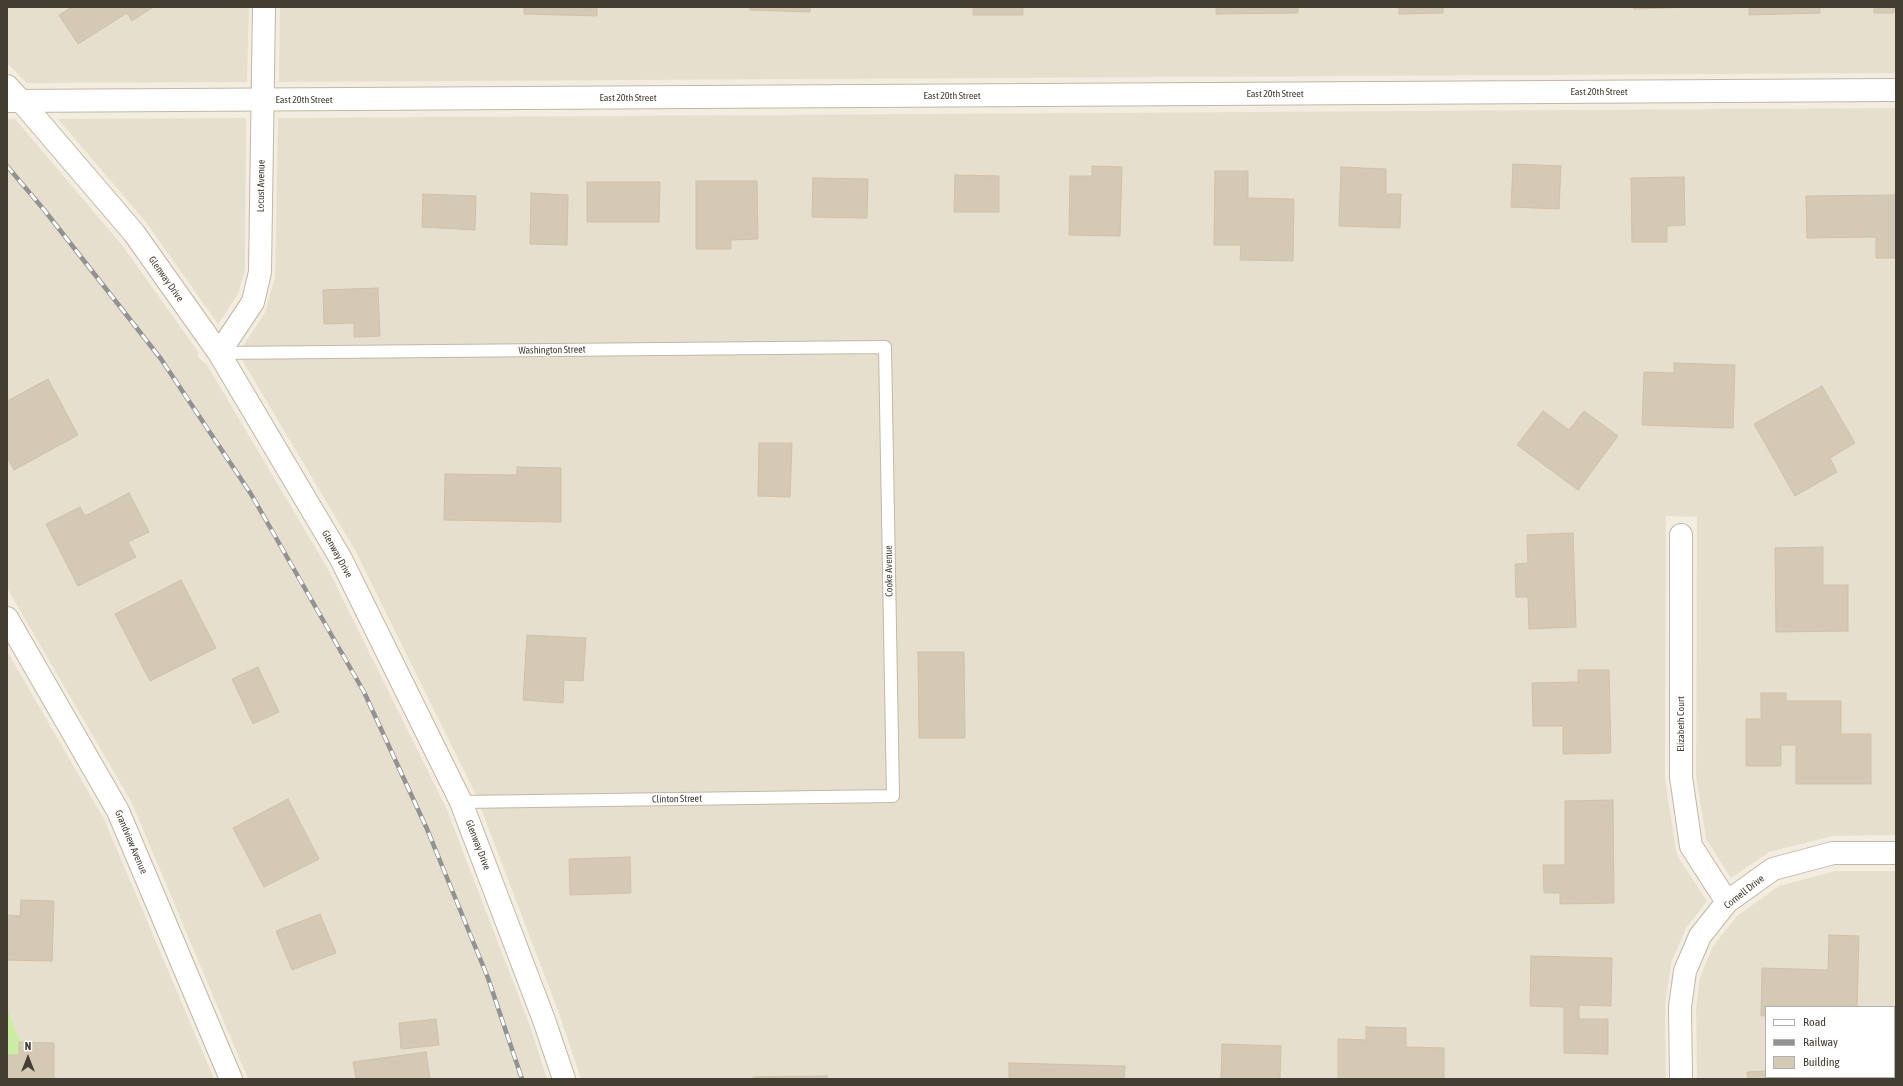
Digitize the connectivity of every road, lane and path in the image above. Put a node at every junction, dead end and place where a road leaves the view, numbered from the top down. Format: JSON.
{"nodes":[{"id":1,"x":264,"y":7,"type":"edge"},
{"id":2,"x":1896,"y":90,"type":"edge"},
{"id":3,"x":12,"y":96,"type":"edge"},
{"id":4,"x":263,"y":100,"type":"junction"},
{"id":5,"x":885,"y":347,"type":"joint"},
{"id":6,"x":219,"y":353,"type":"junction"},
{"id":7,"x":1681,"y":535,"type":"dead end"},
{"id":8,"x":7,"y":618,"type":"edge"},
{"id":9,"x":893,"y":796,"type":"joint"},
{"id":10,"x":461,"y":802,"type":"junction"},
{"id":11,"x":1896,"y":853,"type":"edge"},
{"id":12,"x":1727,"y":902,"type":"junction"},
{"id":13,"x":231,"y":1079,"type":"edge"},
{"id":14,"x":564,"y":1079,"type":"edge"},
{"id":15,"x":1681,"y":1079,"type":"edge"}],
"edges":[{"from":1,"to":4,"type":"street","name":"Locust Avenue"},
{"from":2,"to":4,"type":"street","name":"East 20th Street"},
{"from":3,"to":4,"type":"street","name":"East 20th Street"},
{"from":3,"to":6,"type":"street","name":"Glenway Drive"},
{"from":4,"to":6,"type":"street","name":"Locust Avenue"},
{"from":5,"to":6,"type":"lane","name":"Washington Street"},
{"from":5,"to":9,"type":"lane","name":"Cooke Avenue"},
{"from":6,"to":10,"type":"street","name":"Glenway Drive"},
{"from":7,"to":12,"type":"street","name":"Elizabeth Court"},
{"from":8,"to":13,"type":"street","name":"Grandview Avenue"},
{"from":9,"to":10,"type":"lane","name":"Clinton Street"},
{"from":10,"to":14,"type":"street","name":"Glenway Drive"},
{"from":11,"to":12,"type":"street","name":"Cornell Drive"},
{"from":12,"to":15,"type":"street","name":"Cornell Drive"}]}
